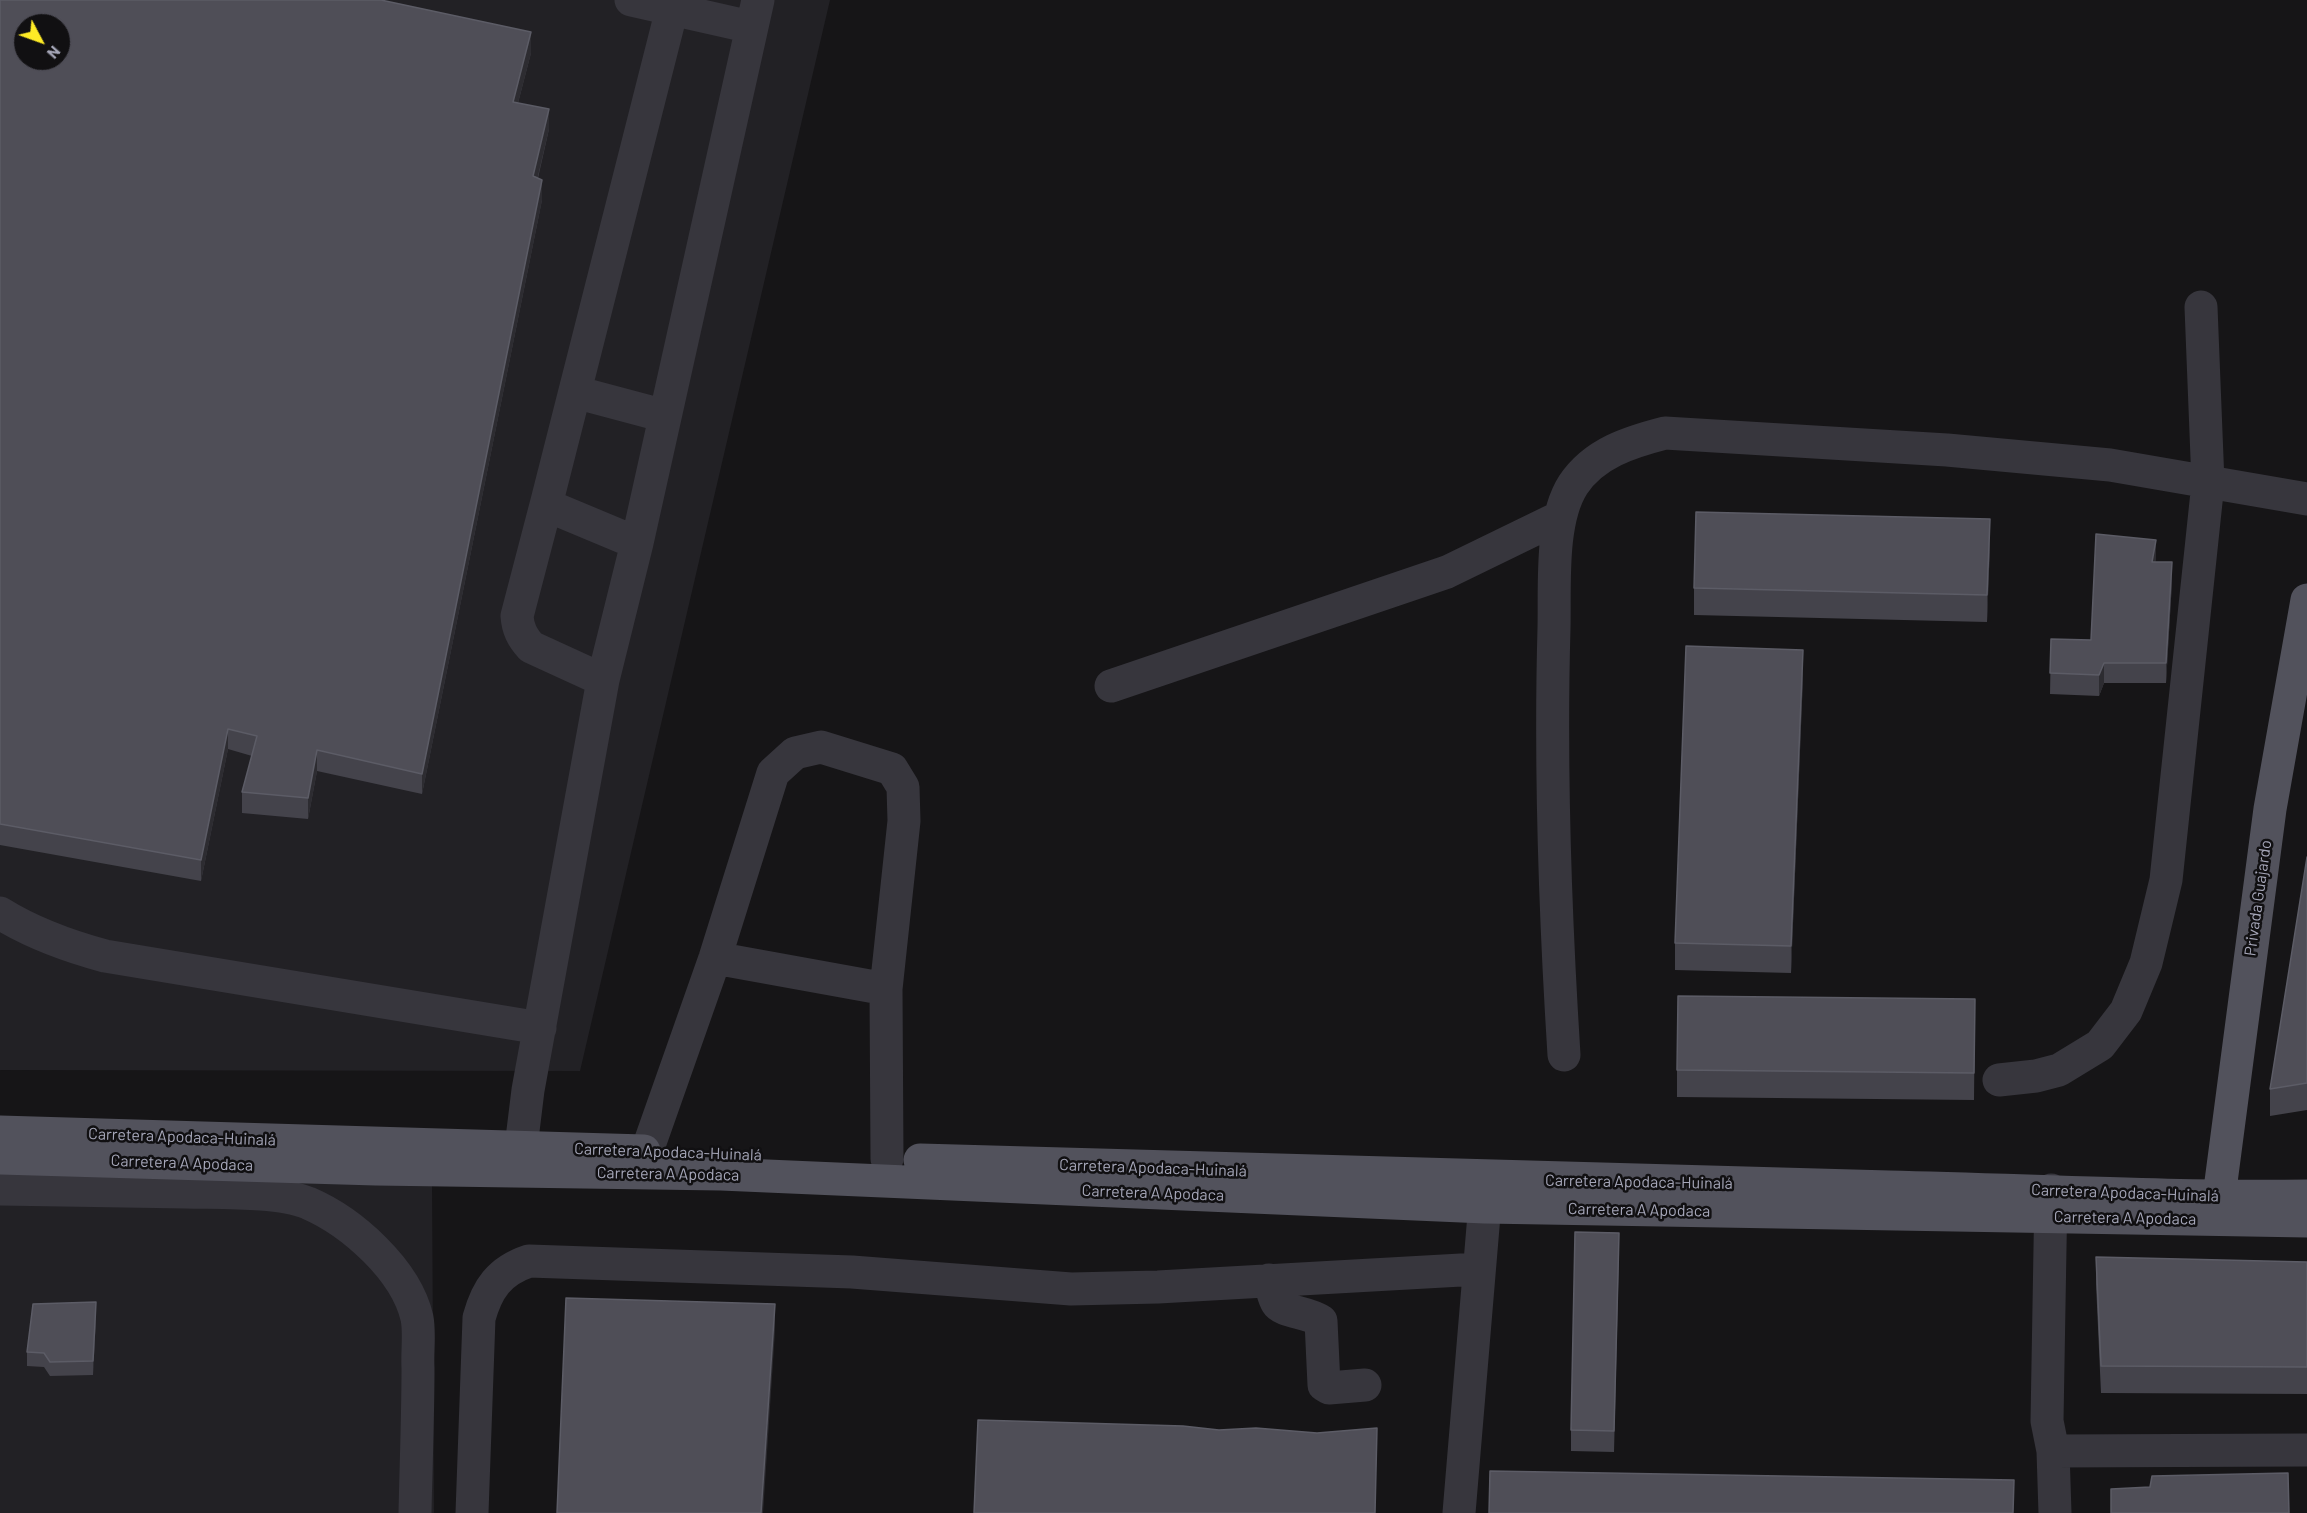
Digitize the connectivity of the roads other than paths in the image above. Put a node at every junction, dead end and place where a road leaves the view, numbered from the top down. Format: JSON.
{"nodes":[{"id":1,"x":631,"y":0,"type":"edge"},
{"id":2,"x":672,"y":9,"type":"junction"},
{"id":3,"x":754,"y":14,"type":"edge"},
{"id":4,"x":2201,"y":307,"type":"dead end"},
{"id":5,"x":575,"y":392,"type":"junction"},
{"id":6,"x":665,"y":416,"type":"junction"},
{"id":7,"x":2208,"y":483,"type":"junction"},
{"id":8,"x":2307,"y":499,"type":"edge"},
{"id":9,"x":546,"y":505,"type":"junction"},
{"id":10,"x":1560,"y":517,"type":"junction"},
{"id":11,"x":637,"y":543,"type":"junction"},
{"id":12,"x":2307,"y":600,"type":"edge"},
{"id":13,"x":603,"y":680,"type":"junction"},
{"id":14,"x":1111,"y":686,"type":"dead end"},
{"id":15,"x":0,"y":913,"type":"edge"},
{"id":16,"x":715,"y":958,"type":"junction"},
{"id":17,"x":886,"y":989,"type":"junction"},
{"id":18,"x":540,"y":1028,"type":"junction"},
{"id":19,"x":1564,"y":1055,"type":"dead end"},
{"id":20,"x":1999,"y":1080,"type":"dead end"},
{"id":21,"x":0,"y":1132,"type":"edge"},
{"id":22,"x":521,"y":1147,"type":"junction"},
{"id":23,"x":647,"y":1151,"type":"junction"},
{"id":24,"x":0,"y":1158,"type":"edge"},
{"id":25,"x":887,"y":1159,"type":"junction"},
{"id":26,"x":0,"y":1189,"type":"edge"},
{"id":27,"x":1486,"y":1193,"type":"junction"},
{"id":28,"x":2307,"y":1196,"type":"edge"},
{"id":29,"x":2219,"y":1197,"type":"junction"},
{"id":30,"x":2051,"y":1203,"type":"junction"},
{"id":31,"x":2307,"y":1221,"type":"edge"},
{"id":32,"x":1479,"y":1269,"type":"junction"},
{"id":33,"x":1269,"y":1280,"type":"junction"},
{"id":34,"x":1365,"y":1386,"type":"dead end"},
{"id":35,"x":2307,"y":1450,"type":"edge"},
{"id":36,"x":2053,"y":1451,"type":"junction"},
{"id":37,"x":415,"y":1513,"type":"edge"},
{"id":38,"x":472,"y":1513,"type":"edge"},
{"id":39,"x":1459,"y":1513,"type":"edge"},
{"id":40,"x":2055,"y":1513,"type":"edge"}],
"edges":[{"from":1,"to":2,"type":"lane"},
{"from":2,"to":3,"type":"lane"},
{"from":2,"to":5,"type":"lane"},
{"from":3,"to":6,"type":"lane"},
{"from":4,"to":7,"type":"lane"},
{"from":5,"to":6,"type":"lane"},
{"from":5,"to":9,"type":"lane"},
{"from":6,"to":11,"type":"lane"},
{"from":7,"to":8,"type":"lane"},
{"from":7,"to":10,"type":"lane"},
{"from":7,"to":20,"type":"lane"},
{"from":9,"to":11,"type":"lane"},
{"from":9,"to":13,"type":"lane"},
{"from":10,"to":14,"type":"lane"},
{"from":10,"to":19,"type":"lane"},
{"from":11,"to":13,"type":"lane"},
{"from":12,"to":29,"type":"main road","name":"Privada Guajardo"},
{"from":13,"to":18,"type":"lane"},
{"from":15,"to":18,"type":"lane"},
{"from":16,"to":17,"type":"lane"},
{"from":16,"to":17,"type":"lane"},
{"from":16,"to":23,"type":"lane"},
{"from":17,"to":25,"type":"lane"},
{"from":18,"to":22,"type":"lane"},
{"from":21,"to":22,"type":"main road","name":"Carretera Apodaca-Huinalá"},
{"from":22,"to":23,"type":"main road","name":"Carretera Apodaca-Huinalá"},
{"from":23,"to":25,"type":"main road","name":"Carretera Apodaca-Huinalá"},
{"from":24,"to":27,"type":"main road","name":"Carretera A Apodaca"},
{"from":25,"to":27,"type":"main road","name":"Carretera Apodaca-Huinalá"},
{"from":26,"to":37,"type":"lane"},
{"from":27,"to":30,"type":"main road","name":"Carretera Apodaca-Huinalá"},
{"from":27,"to":32,"type":"lane"},
{"from":28,"to":29,"type":"main road","name":"Carretera Apodaca-Huinalá"},
{"from":29,"to":30,"type":"main road","name":"Carretera Apodaca-Huinalá"},
{"from":30,"to":31,"type":"main road","name":"Carretera A Apodaca"},
{"from":30,"to":36,"type":"lane"},
{"from":32,"to":33,"type":"lane"},
{"from":32,"to":39,"type":"lane"},
{"from":33,"to":34,"type":"lane"},
{"from":33,"to":38,"type":"lane"},
{"from":35,"to":36,"type":"lane"},
{"from":36,"to":40,"type":"lane"}]}
